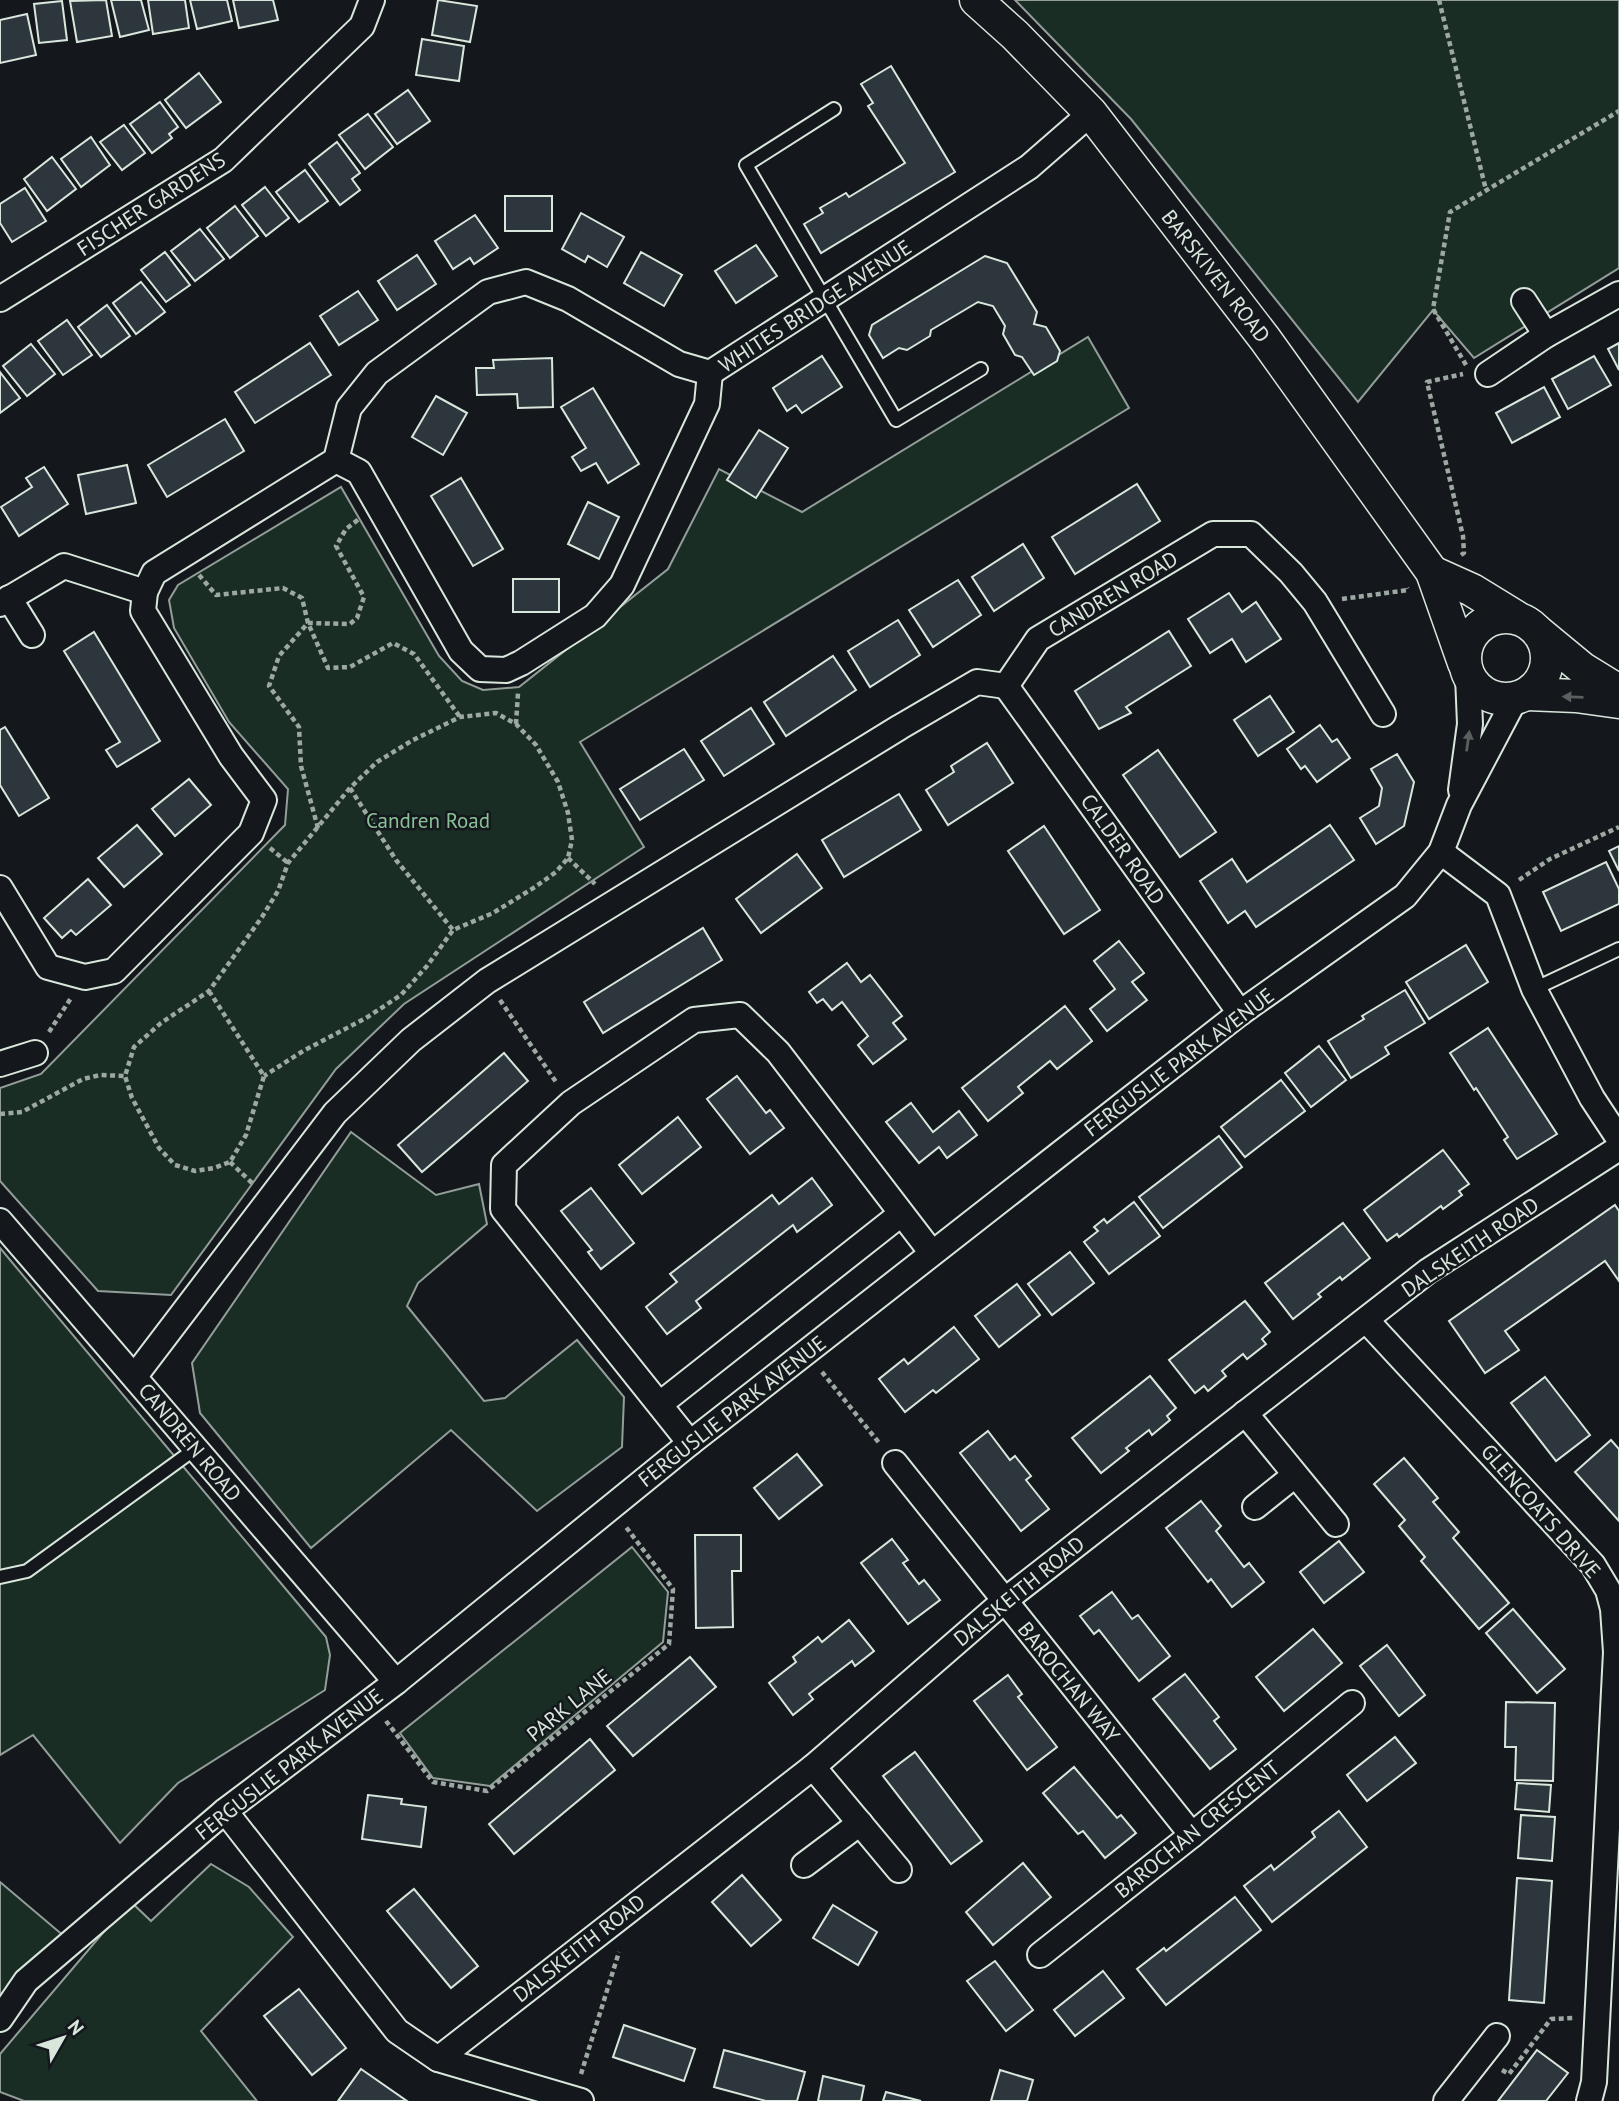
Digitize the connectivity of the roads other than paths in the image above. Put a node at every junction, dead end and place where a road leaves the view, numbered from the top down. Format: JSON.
{"nodes":[{"id":1,"x":372,"y":0,"type":"edge"},
{"id":2,"x":976,"y":0,"type":"edge"},
{"id":3,"x":834,"y":109,"type":"dead end"},
{"id":4,"x":1091,"y":113,"type":"junction"},
{"id":5,"x":1619,"y":294,"type":"edge"},
{"id":6,"x":826,"y":298,"type":"junction"},
{"id":7,"x":0,"y":299,"type":"edge"},
{"id":8,"x":1524,"y":301,"type":"dead end"},
{"id":9,"x":1546,"y":335,"type":"junction"},
{"id":10,"x":981,"y":369,"type":"dead end"},
{"id":11,"x":710,"y":373,"type":"junction"},
{"id":12,"x":1488,"y":374,"type":"dead end"},
{"id":13,"x":337,"y":460,"type":"junction"},
{"id":14,"x":1428,"y":566,"type":"junction"},
{"id":15,"x":145,"y":592,"type":"junction"},
{"id":16,"x":5,"y":601,"type":"edge"},
{"id":17,"x":1526,"y":624,"type":"junction"},
{"id":18,"x":32,"y":635,"type":"dead end"},
{"id":19,"x":1466,"y":670,"type":"junction"},
{"id":20,"x":1006,"y":685,"type":"junction"},
{"id":21,"x":1619,"y":691,"type":"edge"},
{"id":22,"x":1521,"y":696,"type":"junction"},
{"id":23,"x":1619,"y":702,"type":"edge"},
{"id":24,"x":1383,"y":714,"type":"dead end"},
{"id":25,"x":1459,"y":805,"type":"junction"},
{"id":26,"x":1441,"y":852,"type":"junction"},
{"id":27,"x":0,"y":888,"type":"edge"},
{"id":28,"x":1619,"y":949,"type":"edge"},
{"id":29,"x":1534,"y":989,"type":"junction"},
{"id":30,"x":1240,"y":1013,"type":"junction"},
{"id":31,"x":34,"y":1053,"type":"road end"},
{"id":32,"x":0,"y":1064,"type":"edge"},
{"id":33,"x":1619,"y":1139,"type":"edge"},
{"id":34,"x":1619,"y":1148,"type":"edge"},
{"id":35,"x":901,"y":1214,"type":"junction"},
{"id":36,"x":0,"y":1221,"type":"edge"},
{"id":37,"x":932,"y":1253,"type":"junction"},
{"id":38,"x":1366,"y":1320,"type":"junction"},
{"id":39,"x":135,"y":1376,"type":"junction"},
{"id":40,"x":660,"y":1404,"type":"junction"},
{"id":41,"x":1245,"y":1413,"type":"junction"},
{"id":42,"x":690,"y":1443,"type":"junction"},
{"id":43,"x":195,"y":1449,"type":"junction"},
{"id":44,"x":895,"y":1463,"type":"road end"},
{"id":45,"x":1295,"y":1475,"type":"junction"},
{"id":46,"x":1255,"y":1507,"type":"dead end"},
{"id":47,"x":1336,"y":1524,"type":"dead end"},
{"id":48,"x":0,"y":1577,"type":"edge"},
{"id":49,"x":1004,"y":1601,"type":"junction"},
{"id":50,"x":396,"y":1682,"type":"junction"},
{"id":51,"x":1352,"y":1703,"type":"dead end"},
{"id":52,"x":813,"y":1766,"type":"junction"},
{"id":53,"x":225,"y":1811,"type":"junction"},
{"id":54,"x":860,"y":1823,"type":"junction"},
{"id":55,"x":1192,"y":1835,"type":"junction"},
{"id":56,"x":804,"y":1865,"type":"dead end"},
{"id":57,"x":899,"y":1870,"type":"dead end"},
{"id":58,"x":1612,"y":1871,"type":"edge"},
{"id":59,"x":1040,"y":1955,"type":"dead end"},
{"id":60,"x":0,"y":2019,"type":"edge"},
{"id":61,"x":1497,"y":2036,"type":"dead end"},
{"id":62,"x":438,"y":2059,"type":"junction"},
{"id":63,"x":577,"y":2100,"type":"edge"},
{"id":64,"x":1446,"y":2101,"type":"edge"},
{"id":65,"x":1589,"y":2101,"type":"edge"}],
"edges":[{"from":1,"to":7,"type":"street","name":"FISCHER GARDENS"},
{"from":2,"to":4,"type":"street","name":"BARSKIVEN ROAD"},
{"from":3,"to":6,"type":"lane"},
{"from":4,"to":6,"type":"street","name":"WHITES BRIDGE AVENUE"},
{"from":4,"to":14,"type":"street","name":"BARSKIVEN ROAD"},
{"from":5,"to":9,"type":"street"},
{"from":6,"to":10,"type":"lane"},
{"from":6,"to":11,"type":"street","name":"WHITES BRIDGE AVENUE"},
{"from":8,"to":9,"type":"street"},
{"from":9,"to":12,"type":"street"},
{"from":11,"to":13,"type":"street","name":"WHITES BRIDGE AVENUE"},
{"from":11,"to":13,"type":"street"},
{"from":13,"to":15,"type":"street"},
{"from":14,"to":17,"type":"street"},
{"from":14,"to":19,"type":"street","name":"BARSKIVEN ROAD"},
{"from":15,"to":16,"type":"street"},
{"from":15,"to":27,"type":"street"},
{"from":16,"to":18,"type":"street"},
{"from":17,"to":19,"type":"street"},
{"from":17,"to":21,"type":"street"},
{"from":17,"to":22,"type":"street"},
{"from":19,"to":22,"type":"street"},
{"from":25,"to":19,"type":"street","name":"FERGUSLIE PARK AVENUE","one_way":true},
{"from":20,"to":24,"type":"street","name":"CANDREN ROAD"},
{"from":20,"to":30,"type":"street","name":"CALDER ROAD"},
{"from":20,"to":39,"type":"street","name":"CANDREN ROAD"},
{"from":23,"to":22,"type":"street","one_way":true},
{"from":22,"to":25,"type":"street","name":"FERGUSLIE PARK AVENUE"},
{"from":25,"to":26,"type":"street","name":"FERGUSLIE PARK AVENUE"},
{"from":26,"to":29,"type":"street"},
{"from":26,"to":30,"type":"street","name":"FERGUSLIE PARK AVENUE"},
{"from":28,"to":29,"type":"lane"},
{"from":29,"to":33,"type":"street"},
{"from":30,"to":37,"type":"street","name":"FERGUSLIE PARK AVENUE"},
{"from":31,"to":32,"type":"street"},
{"from":34,"to":38,"type":"street","name":"DALSKEITH ROAD"},
{"from":35,"to":37,"type":"street"},
{"from":35,"to":40,"type":"street"},
{"from":35,"to":40,"type":"street"},
{"from":36,"to":39,"type":"street"},
{"from":37,"to":42,"type":"street","name":"FERGUSLIE PARK AVENUE"},
{"from":38,"to":41,"type":"street","name":"DALSKEITH ROAD"},
{"from":38,"to":58,"type":"street","name":"GLENCOATS DRIVE"},
{"from":39,"to":43,"type":"street","name":"CANDREN ROAD"},
{"from":40,"to":42,"type":"street"},
{"from":41,"to":45,"type":"street"},
{"from":41,"to":49,"type":"street","name":"DALSKEITH ROAD"},
{"from":42,"to":50,"type":"street","name":"FERGUSLIE PARK AVENUE"},
{"from":43,"to":48,"type":"lane"},
{"from":43,"to":50,"type":"street","name":"CANDREN ROAD"},
{"from":44,"to":49,"type":"street","name":"BAROCHAN WAY"},
{"from":45,"to":46,"type":"street"},
{"from":45,"to":47,"type":"street"},
{"from":49,"to":52,"type":"street","name":"DALSKEITH ROAD"},
{"from":49,"to":55,"type":"street","name":"BAROCHAN WAY"},
{"from":50,"to":53,"type":"street","name":"FERGUSLIE PARK AVENUE"},
{"from":51,"to":55,"type":"street","name":"BAROCHAN CRESCENT"},
{"from":52,"to":54,"type":"street"},
{"from":52,"to":62,"type":"street","name":"DALSKEITH ROAD"},
{"from":53,"to":60,"type":"street","name":"FERGUSLIE PARK AVENUE"},
{"from":53,"to":62,"type":"street"},
{"from":54,"to":56,"type":"street"},
{"from":54,"to":57,"type":"street"},
{"from":55,"to":59,"type":"street","name":"BAROCHAN CRESCENT"},
{"from":58,"to":65,"type":"street","name":"GLENCOATS DRIVE"},
{"from":61,"to":64,"type":"street"},
{"from":62,"to":63,"type":"street"}]}
